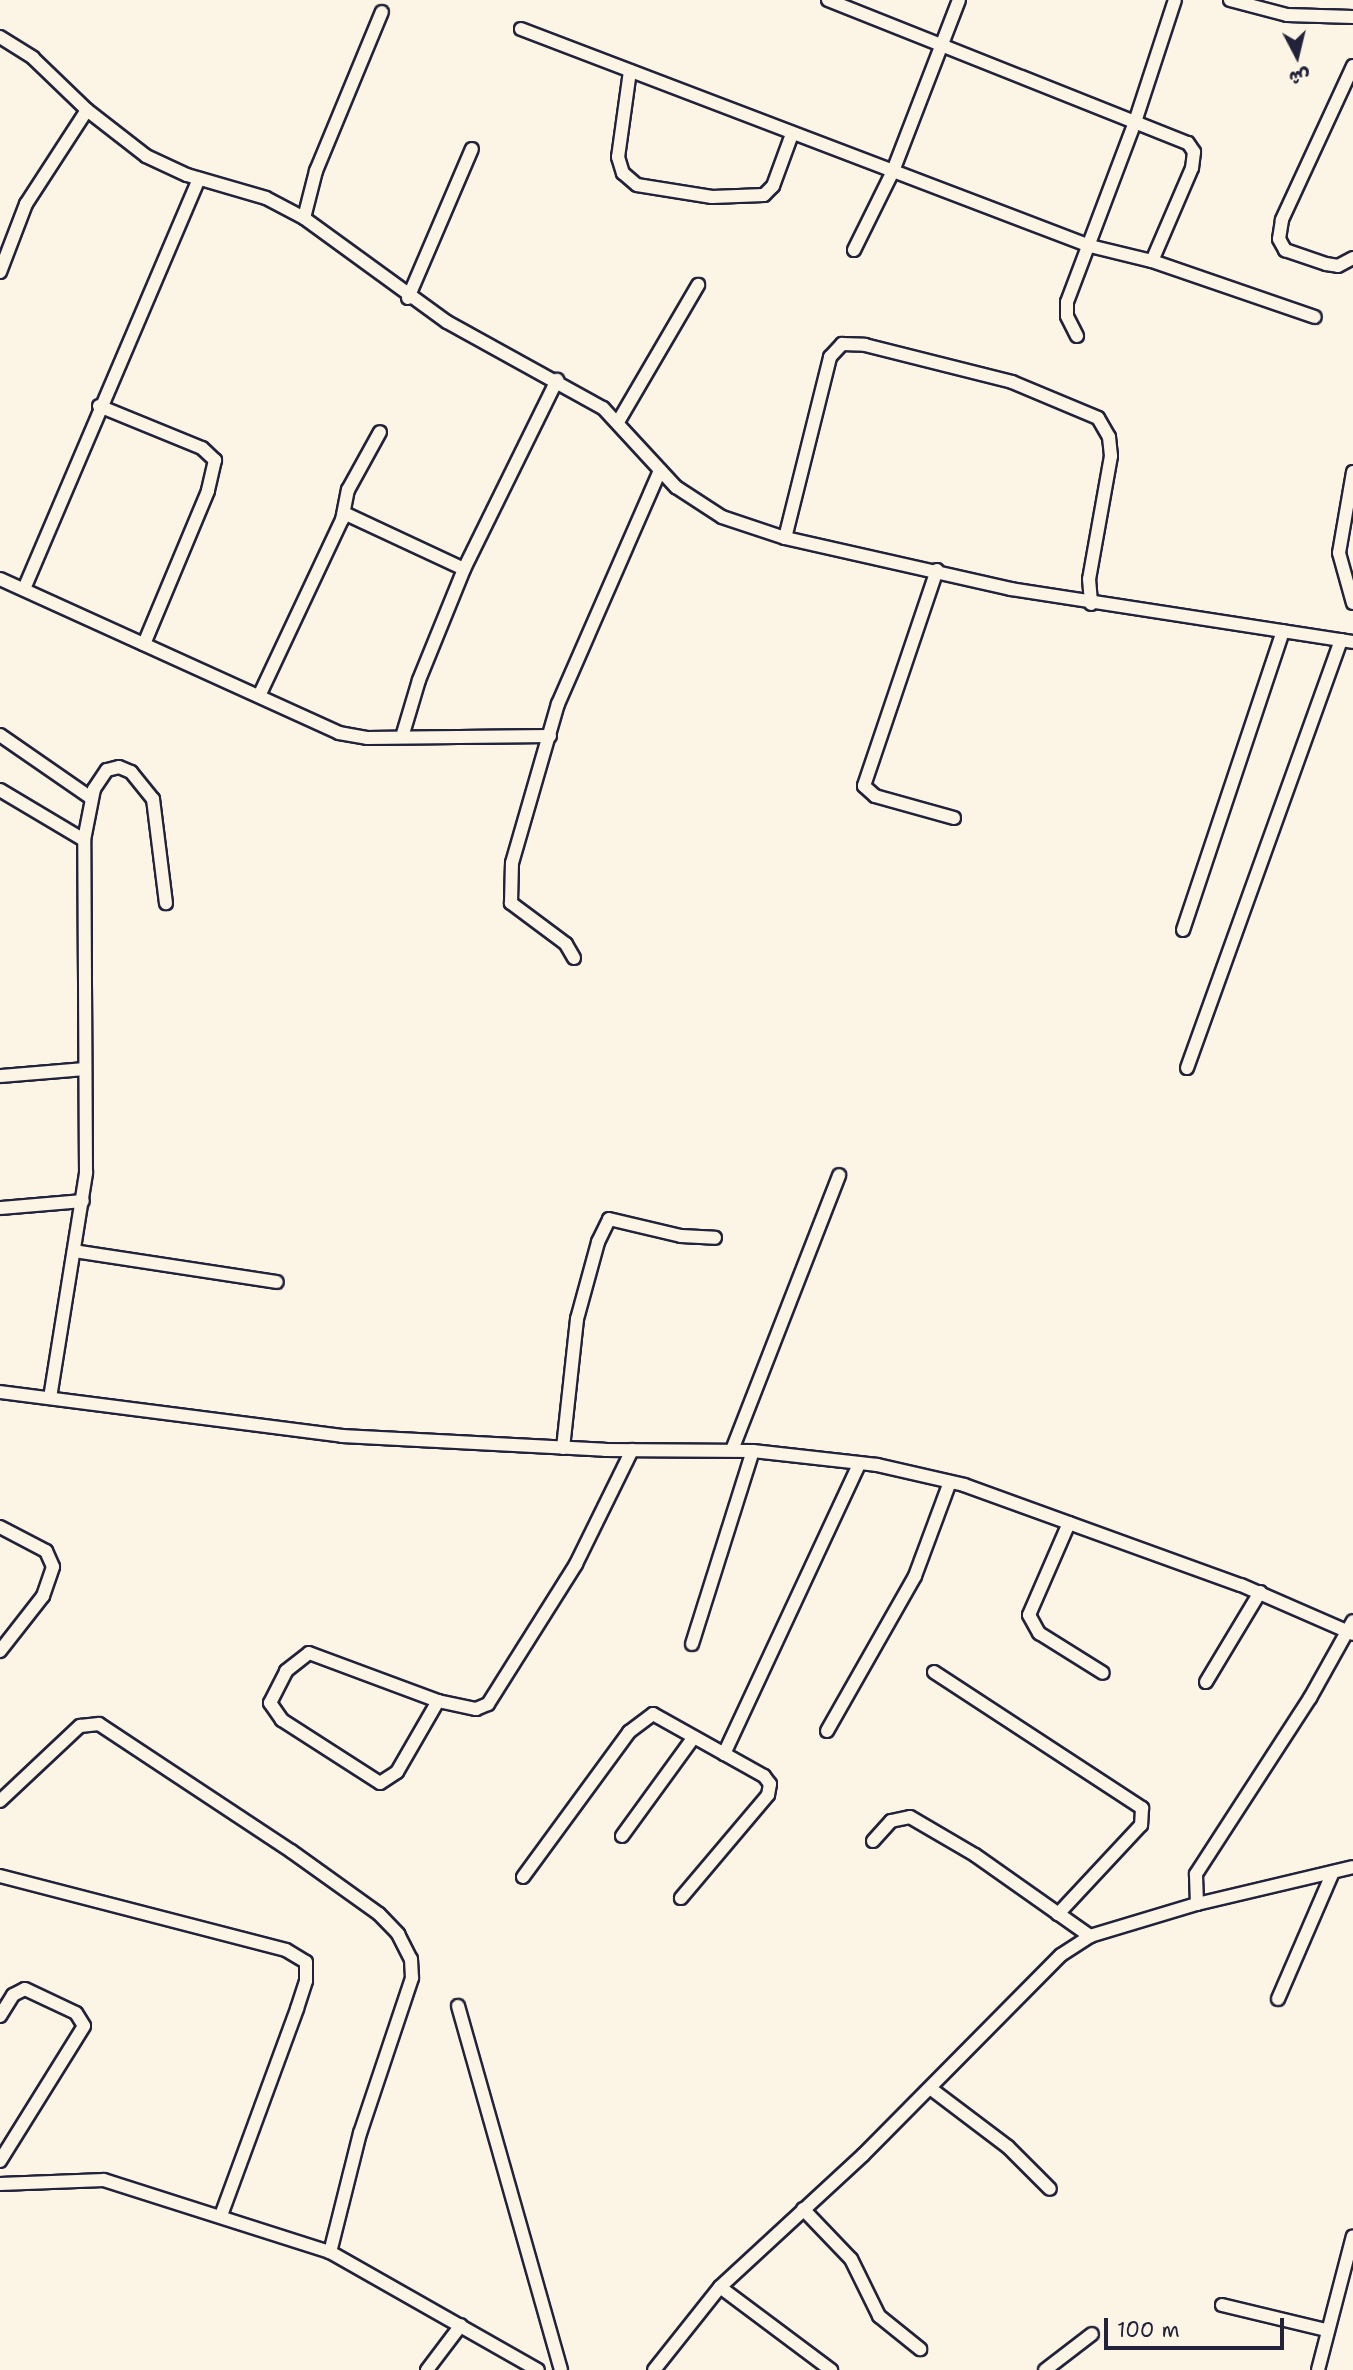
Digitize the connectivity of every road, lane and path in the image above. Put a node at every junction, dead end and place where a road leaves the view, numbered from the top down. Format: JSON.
{"nodes":[{"id":1,"x":828,"y":0,"type":"edge"},
{"id":2,"x":959,"y":0,"type":"edge"},
{"id":3,"x":1175,"y":0,"type":"edge"},
{"id":4,"x":1230,"y":0,"type":"edge"},
{"id":5,"x":382,"y":12,"type":"dead end"},
{"id":6,"x":1353,"y":17,"type":"edge"},
{"id":7,"x":521,"y":29,"type":"dead end"},
{"id":8,"x":0,"y":37,"type":"edge"},
{"id":9,"x":943,"y":44,"type":"junction"},
{"id":10,"x":1353,"y":66,"type":"edge"},
{"id":11,"x":630,"y":71,"type":"junction"},
{"id":12,"x":87,"y":110,"type":"junction"},
{"id":13,"x":1136,"y":119,"type":"junction"},
{"id":14,"x":792,"y":134,"type":"junction"},
{"id":15,"x":472,"y":149,"type":"dead end"},
{"id":16,"x":893,"y":171,"type":"junction"},
{"id":17,"x":199,"y":179,"type":"junction"},
{"id":18,"x":304,"y":218,"type":"junction"},
{"id":19,"x":1090,"y":246,"type":"junction"},
{"id":20,"x":854,"y":250,"type":"dead end"},
{"id":21,"x":1353,"y":258,"type":"edge"},
{"id":22,"x":1153,"y":261,"type":"junction"},
{"id":23,"x":0,"y":272,"type":"edge"},
{"id":24,"x":698,"y":285,"type":"dead end"},
{"id":25,"x":408,"y":298,"type":"junction"},
{"id":26,"x":1315,"y":317,"type":"dead end"},
{"id":27,"x":1077,"y":336,"type":"dead end"},
{"id":28,"x":557,"y":380,"type":"junction"},
{"id":29,"x":99,"y":406,"type":"junction"},
{"id":30,"x":618,"y":422,"type":"junction"},
{"id":31,"x":380,"y":432,"type":"dead end"},
{"id":32,"x":660,"y":470,"type":"junction"},
{"id":33,"x":1353,"y":472,"type":"edge"},
{"id":34,"x":344,"y":513,"type":"junction"},
{"id":35,"x":785,"y":538,"type":"junction"},
{"id":36,"x":464,"y":569,"type":"junction"},
{"id":37,"x":937,"y":570,"type":"junction"},
{"id":38,"x":0,"y":579,"type":"edge"},
{"id":39,"x":24,"y":589,"type":"junction"},
{"id":40,"x":1353,"y":603,"type":"edge"},
{"id":41,"x":1091,"y":604,"type":"junction"},
{"id":42,"x":1283,"y":631,"type":"junction"},
{"id":43,"x":1347,"y":641,"type":"edge"},
{"id":44,"x":144,"y":644,"type":"junction"},
{"id":45,"x":260,"y":696,"type":"junction"},
{"id":46,"x":0,"y":735,"type":"edge"},
{"id":47,"x":550,"y":736,"type":"junction"},
{"id":48,"x":402,"y":737,"type":"junction"},
{"id":49,"x":0,"y":790,"type":"edge"},
{"id":50,"x":91,"y":798,"type":"junction"},
{"id":51,"x":954,"y":818,"type":"dead end"},
{"id":52,"x":84,"y":840,"type":"junction"},
{"id":53,"x":166,"y":903,"type":"dead end"},
{"id":54,"x":1183,"y":929,"type":"dead end"},
{"id":55,"x":574,"y":958,"type":"dead end"},
{"id":56,"x":1187,"y":1068,"type":"dead end"},
{"id":57,"x":85,"y":1069,"type":"junction"},
{"id":58,"x":0,"y":1076,"type":"edge"},
{"id":59,"x":839,"y":1175,"type":"dead end"},
{"id":60,"x":83,"y":1201,"type":"junction"},
{"id":61,"x":0,"y":1208,"type":"edge"},
{"id":62,"x":715,"y":1238,"type":"dead end"},
{"id":63,"x":74,"y":1251,"type":"junction"},
{"id":64,"x":276,"y":1282,"type":"dead end"},
{"id":65,"x":0,"y":1392,"type":"edge"},
{"id":66,"x":50,"y":1398,"type":"junction"},
{"id":67,"x":563,"y":1448,"type":"junction"},
{"id":68,"x":632,"y":1450,"type":"junction"},
{"id":69,"x":732,"y":1450,"type":"junction"},
{"id":70,"x":753,"y":1451,"type":"junction"},
{"id":71,"x":860,"y":1463,"type":"junction"},
{"id":72,"x":950,"y":1482,"type":"junction"},
{"id":73,"x":1069,"y":1523,"type":"junction"},
{"id":74,"x":0,"y":1527,"type":"edge"},
{"id":75,"x":1260,"y":1592,"type":"junction"},
{"id":76,"x":1351,"y":1628,"type":"edge"},
{"id":77,"x":692,"y":1644,"type":"dead end"},
{"id":78,"x":0,"y":1651,"type":"edge"},
{"id":79,"x":934,"y":1672,"type":"dead end"},
{"id":80,"x":1103,"y":1672,"type":"dead end"},
{"id":81,"x":1206,"y":1682,"type":"dead end"},
{"id":82,"x":438,"y":1701,"type":"junction"},
{"id":83,"x":828,"y":1731,"type":"dead end"},
{"id":84,"x":694,"y":1737,"type":"junction"},
{"id":85,"x":724,"y":1754,"type":"junction"},
{"id":86,"x":0,"y":1801,"type":"edge"},
{"id":87,"x":622,"y":1836,"type":"dead end"},
{"id":88,"x":873,"y":1841,"type":"dead end"},
{"id":89,"x":1353,"y":1867,"type":"edge"},
{"id":90,"x":1333,"y":1872,"type":"junction"},
{"id":91,"x":0,"y":1876,"type":"edge"},
{"id":92,"x":523,"y":1877,"type":"dead end"},
{"id":93,"x":681,"y":1898,"type":"dead end"},
{"id":94,"x":1197,"y":1904,"type":"junction"},
{"id":95,"x":1058,"y":1914,"type":"junction"},
{"id":96,"x":1090,"y":1936,"type":"junction"},
{"id":97,"x":1278,"y":1999,"type":"dead end"},
{"id":98,"x":458,"y":2006,"type":"dead end"},
{"id":99,"x":0,"y":2015,"type":"edge"},
{"id":100,"x":930,"y":2088,"type":"junction"},
{"id":101,"x":0,"y":2161,"type":"edge"},
{"id":102,"x":0,"y":2184,"type":"edge"},
{"id":103,"x":1051,"y":2189,"type":"dead end"},
{"id":104,"x":803,"y":2209,"type":"junction"},
{"id":105,"x":221,"y":2216,"type":"junction"},
{"id":106,"x":1353,"y":2236,"type":"edge"},
{"id":107,"x":330,"y":2252,"type":"junction"},
{"id":108,"x":1348,"y":2278,"type":"edge"},
{"id":109,"x":720,"y":2287,"type":"junction"},
{"id":110,"x":1222,"y":2305,"type":"dead end"},
{"id":111,"x":461,"y":2325,"type":"junction"},
{"id":112,"x":1325,"y":2330,"type":"junction"},
{"id":113,"x":1092,"y":2334,"type":"dead end"},
{"id":114,"x":920,"y":2349,"type":"dead end"},
{"id":115,"x":427,"y":2370,"type":"edge"},
{"id":116,"x":538,"y":2370,"type":"edge"},
{"id":117,"x":561,"y":2370,"type":"edge"},
{"id":118,"x":654,"y":2370,"type":"edge"},
{"id":119,"x":831,"y":2370,"type":"edge"},
{"id":120,"x":1045,"y":2370,"type":"edge"},
{"id":121,"x":1318,"y":2370,"type":"edge"}],
"edges":[{"from":1,"to":9,"type":"street"},
{"from":2,"to":9,"type":"street"},
{"from":3,"to":13,"type":"street"},
{"from":4,"to":6,"type":"street"},
{"from":5,"to":18,"type":"street"},
{"from":7,"to":11,"type":"street"},
{"from":8,"to":12,"type":"street"},
{"from":9,"to":13,"type":"street"},
{"from":9,"to":16,"type":"street"},
{"from":10,"to":21,"type":"street"},
{"from":11,"to":14,"type":"street"},
{"from":11,"to":14,"type":"street"},
{"from":12,"to":17,"type":"street"},
{"from":12,"to":23,"type":"street"},
{"from":13,"to":19,"type":"street"},
{"from":13,"to":22,"type":"street"},
{"from":14,"to":16,"type":"street"},
{"from":15,"to":25,"type":"street"},
{"from":16,"to":19,"type":"street"},
{"from":16,"to":20,"type":"street"},
{"from":17,"to":18,"type":"street"},
{"from":17,"to":29,"type":"street"},
{"from":18,"to":25,"type":"street"},
{"from":19,"to":22,"type":"street"},
{"from":19,"to":27,"type":"street"},
{"from":22,"to":26,"type":"street"},
{"from":24,"to":30,"type":"street"},
{"from":25,"to":28,"type":"street"},
{"from":28,"to":30,"type":"street"},
{"from":28,"to":36,"type":"street"},
{"from":29,"to":39,"type":"street"},
{"from":29,"to":44,"type":"street"},
{"from":30,"to":32,"type":"street"},
{"from":31,"to":34,"type":"street"},
{"from":32,"to":35,"type":"street"},
{"from":32,"to":47,"type":"street"},
{"from":33,"to":40,"type":"street"},
{"from":34,"to":36,"type":"street"},
{"from":34,"to":45,"type":"street"},
{"from":35,"to":37,"type":"street"},
{"from":35,"to":41,"type":"street"},
{"from":36,"to":48,"type":"street"},
{"from":37,"to":41,"type":"street"},
{"from":37,"to":51,"type":"street"},
{"from":38,"to":39,"type":"street"},
{"from":39,"to":44,"type":"street"},
{"from":41,"to":42,"type":"street"},
{"from":42,"to":43,"type":"street"},
{"from":42,"to":54,"type":"street"},
{"from":43,"to":56,"type":"street"},
{"from":44,"to":45,"type":"street"},
{"from":45,"to":48,"type":"street"},
{"from":46,"to":50,"type":"street"},
{"from":47,"to":48,"type":"street"},
{"from":47,"to":55,"type":"street"},
{"from":49,"to":52,"type":"street"},
{"from":50,"to":52,"type":"street"},
{"from":50,"to":53,"type":"street"},
{"from":52,"to":57,"type":"street"},
{"from":57,"to":58,"type":"street"},
{"from":57,"to":60,"type":"street"},
{"from":59,"to":69,"type":"street"},
{"from":60,"to":61,"type":"street"},
{"from":60,"to":63,"type":"street"},
{"from":62,"to":67,"type":"street"},
{"from":63,"to":64,"type":"street"},
{"from":63,"to":66,"type":"street"},
{"from":65,"to":66,"type":"street"},
{"from":66,"to":67,"type":"street"},
{"from":67,"to":68,"type":"street"},
{"from":68,"to":69,"type":"street"},
{"from":68,"to":82,"type":"street"},
{"from":69,"to":70,"type":"street"},
{"from":70,"to":71,"type":"street"},
{"from":70,"to":77,"type":"street"},
{"from":71,"to":72,"type":"street"},
{"from":71,"to":85,"type":"street"},
{"from":72,"to":73,"type":"street"},
{"from":72,"to":83,"type":"street"},
{"from":73,"to":75,"type":"street"},
{"from":73,"to":80,"type":"street"},
{"from":74,"to":78,"type":"street"},
{"from":75,"to":76,"type":"street"},
{"from":75,"to":81,"type":"street"},
{"from":76,"to":94,"type":"street"},
{"from":79,"to":95,"type":"street"},
{"from":82,"to":82,"type":"street"},
{"from":84,"to":85,"type":"street"},
{"from":84,"to":87,"type":"street"},
{"from":84,"to":92,"type":"street"},
{"from":85,"to":93,"type":"street"},
{"from":86,"to":107,"type":"street"},
{"from":88,"to":95,"type":"street"},
{"from":89,"to":90,"type":"street"},
{"from":90,"to":94,"type":"street"},
{"from":90,"to":97,"type":"street"},
{"from":91,"to":105,"type":"street"},
{"from":94,"to":96,"type":"street"},
{"from":95,"to":96,"type":"street"},
{"from":96,"to":100,"type":"street"},
{"from":98,"to":117,"type":"street"},
{"from":99,"to":101,"type":"street"},
{"from":100,"to":103,"type":"street"},
{"from":100,"to":104,"type":"street"},
{"from":102,"to":105,"type":"street"},
{"from":104,"to":109,"type":"street"},
{"from":104,"to":114,"type":"street"},
{"from":105,"to":107,"type":"street"},
{"from":106,"to":108,"type":"street"},
{"from":107,"to":111,"type":"street"},
{"from":108,"to":112,"type":"street"},
{"from":109,"to":118,"type":"street"},
{"from":109,"to":119,"type":"street"},
{"from":110,"to":112,"type":"street"},
{"from":111,"to":115,"type":"street"},
{"from":111,"to":116,"type":"street"},
{"from":112,"to":121,"type":"street"},
{"from":113,"to":120,"type":"street"}]}
